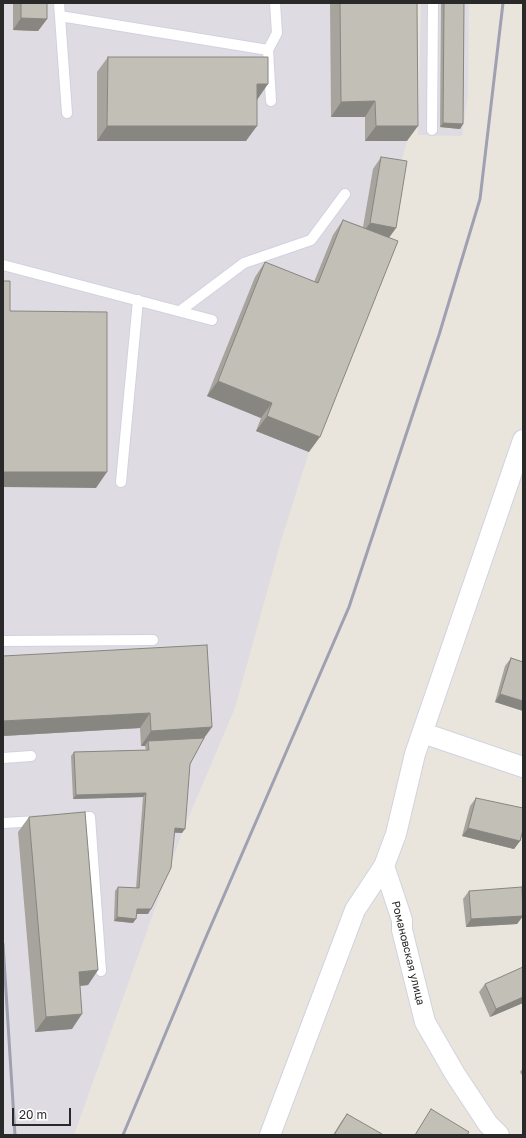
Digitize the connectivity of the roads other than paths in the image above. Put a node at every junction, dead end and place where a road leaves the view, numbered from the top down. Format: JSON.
{"nodes":[{"id":1,"x":59,"y":3,"type":"edge"},
{"id":2,"x":276,"y":3,"type":"edge"},
{"id":3,"x":433,"y":3,"type":"edge"},
{"id":4,"x":60,"y":16,"type":"junction"},
{"id":5,"x":268,"y":50,"type":"junction"},
{"id":6,"x":271,"y":101,"type":"dead end"},
{"id":7,"x":67,"y":113,"type":"dead end"},
{"id":8,"x":432,"y":130,"type":"dead end"},
{"id":9,"x":345,"y":194,"type":"dead end"},
{"id":10,"x":3,"y":265,"type":"edge"},
{"id":11,"x":138,"y":300,"type":"junction"},
{"id":12,"x":180,"y":311,"type":"junction"},
{"id":13,"x":212,"y":320,"type":"dead end"},
{"id":14,"x":523,"y":440,"type":"edge"},
{"id":15,"x":519,"y":467,"type":"edge"},
{"id":16,"x":121,"y":482,"type":"dead end"},
{"id":17,"x":153,"y":640,"type":"dead end"},
{"id":18,"x":3,"y":641,"type":"edge"},
{"id":19,"x":422,"y":732,"type":"junction"},
{"id":20,"x":30,"y":756,"type":"dead end"},
{"id":21,"x":3,"y":758,"type":"edge"},
{"id":22,"x":523,"y":767,"type":"edge"},
{"id":23,"x":66,"y":819,"type":"edge"},
{"id":24,"x":50,"y":820,"type":"edge"},
{"id":25,"x":3,"y":823,"type":"edge"},
{"id":26,"x":384,"y":866,"type":"junction"},
{"id":27,"x":101,"y":971,"type":"dead end"},
{"id":28,"x":270,"y":1135,"type":"edge"},
{"id":29,"x":499,"y":1135,"type":"edge"}],
"edges":[{"from":1,"to":4,"type":"lane"},
{"from":2,"to":5,"type":"lane"},
{"from":3,"to":8,"type":"lane"},
{"from":4,"to":5,"type":"lane"},
{"from":4,"to":7,"type":"lane"},
{"from":5,"to":6,"type":"lane"},
{"from":9,"to":12,"type":"lane"},
{"from":10,"to":11,"type":"lane"},
{"from":11,"to":12,"type":"lane"},
{"from":11,"to":16,"type":"lane"},
{"from":12,"to":13,"type":"lane"},
{"from":14,"to":15,"type":"street"},
{"from":15,"to":19,"type":"street"},
{"from":17,"to":18,"type":"lane"},
{"from":19,"to":22,"type":"street"},
{"from":19,"to":26,"type":"street"},
{"from":20,"to":21,"type":"lane"},
{"from":23,"to":27,"type":"lane"},
{"from":24,"to":25,"type":"lane"},
{"from":26,"to":28,"type":"street"},
{"from":26,"to":29,"type":"street","name":"Романовская улица"}]}
